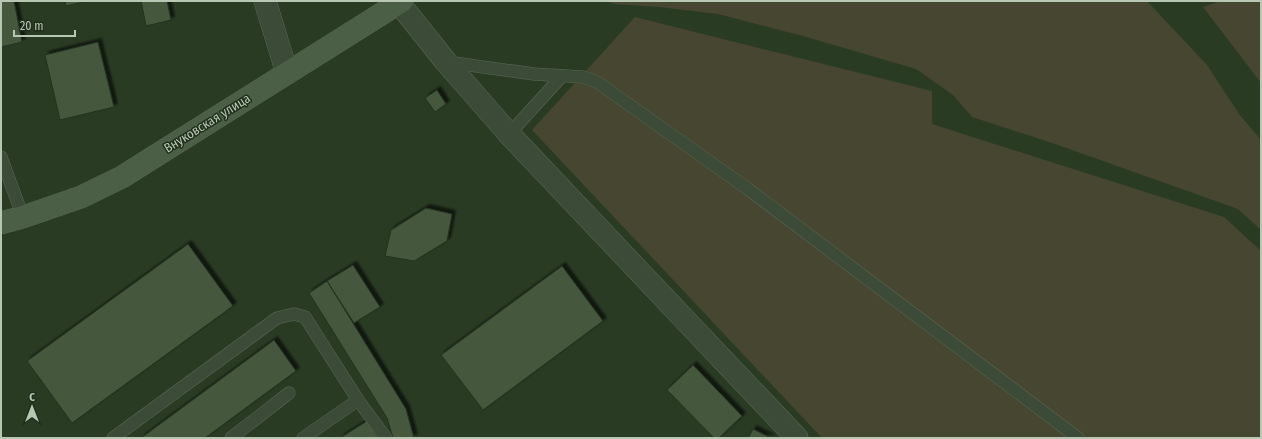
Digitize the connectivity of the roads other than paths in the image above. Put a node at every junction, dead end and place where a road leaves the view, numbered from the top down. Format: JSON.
{"nodes":[{"id":1,"x":265,"y":1,"type":"edge"},
{"id":2,"x":400,"y":2,"type":"edge"},
{"id":3,"x":446,"y":62,"type":"junction"},
{"id":4,"x":287,"y":73,"type":"junction"},
{"id":5,"x":562,"y":76,"type":"junction"},
{"id":6,"x":509,"y":134,"type":"junction"},
{"id":7,"x":1,"y":158,"type":"edge"},
{"id":8,"x":23,"y":217,"type":"junction"},
{"id":9,"x":1,"y":223,"type":"edge"},
{"id":10,"x":289,"y":393,"type":"dead end"},
{"id":11,"x":358,"y":400,"type":"junction"},
{"id":12,"x":114,"y":438,"type":"edge"},
{"id":13,"x":230,"y":438,"type":"edge"},
{"id":14,"x":302,"y":438,"type":"edge"},
{"id":15,"x":386,"y":438,"type":"edge"},
{"id":16,"x":797,"y":438,"type":"edge"},
{"id":17,"x":1078,"y":438,"type":"edge"}],
"edges":[{"from":1,"to":4,"type":"street"},
{"from":2,"to":3,"type":"street"},
{"from":2,"to":4,"type":"main road","name":"Внуковская улица"},
{"from":3,"to":5,"type":"lane"},
{"from":3,"to":6,"type":"street"},
{"from":4,"to":8,"type":"main road","name":"Внуковская улица"},
{"from":5,"to":6,"type":"lane"},
{"from":5,"to":17,"type":"lane"},
{"from":6,"to":16,"type":"street"},
{"from":7,"to":8,"type":"lane"},
{"from":8,"to":9,"type":"main road","name":"Внуковская улица"},
{"from":10,"to":13,"type":"lane"},
{"from":11,"to":12,"type":"lane"},
{"from":11,"to":14,"type":"lane"},
{"from":11,"to":15,"type":"lane"}]}
